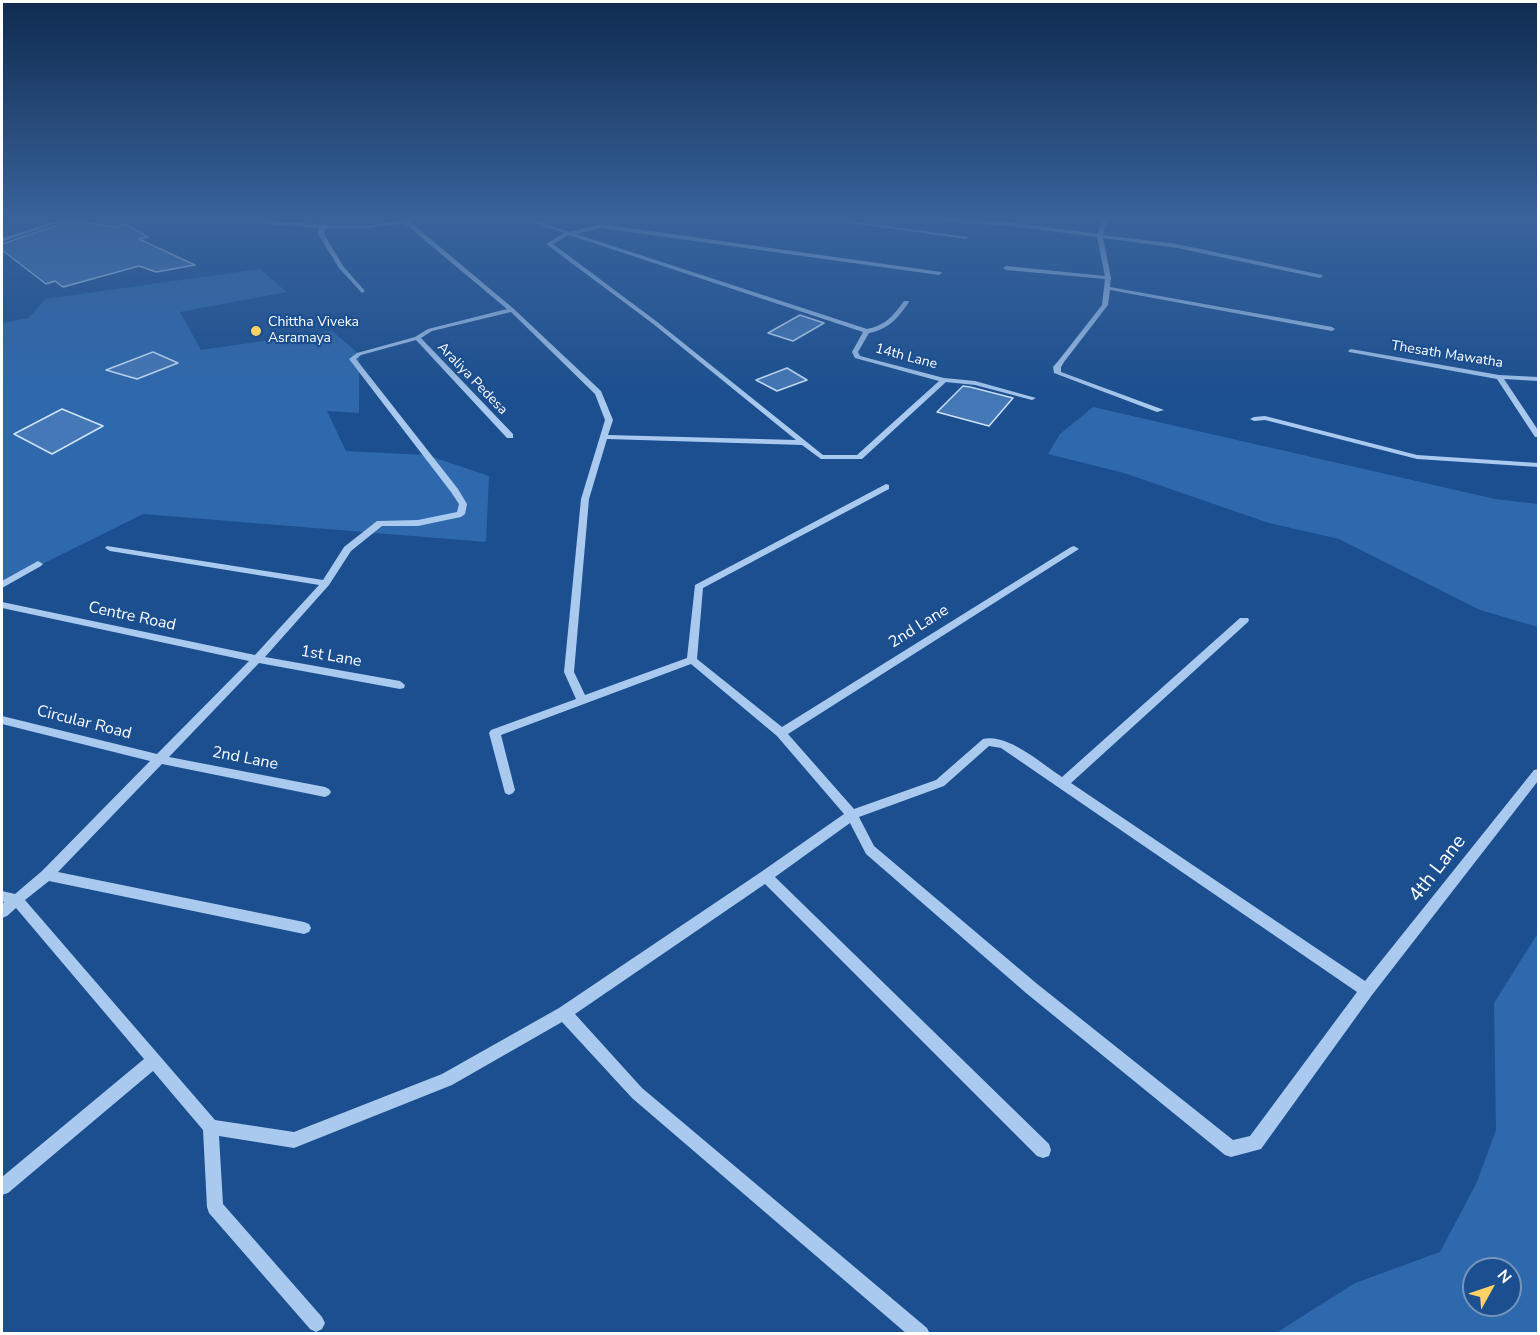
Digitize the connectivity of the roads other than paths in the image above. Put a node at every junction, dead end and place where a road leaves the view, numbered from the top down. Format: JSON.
{"nodes":[{"id":1,"x":353,"y":280,"type":"edge"},
{"id":2,"x":476,"y":280,"type":"edge"},
{"id":3,"x":595,"y":280,"type":"edge"},
{"id":4,"x":710,"y":280,"type":"edge"},
{"id":5,"x":1108,"y":280,"type":"edge"},
{"id":6,"x":1108,"y":288,"type":"junction"},
{"id":7,"x":362,"y":291,"type":"dead end"},
{"id":8,"x":906,"y":302,"type":"dead end"},
{"id":9,"x":512,"y":310,"type":"junction"},
{"id":10,"x":1332,"y":329,"type":"dead end"},
{"id":11,"x":867,"y":331,"type":"junction"},
{"id":12,"x":417,"y":338,"type":"junction"},
{"id":13,"x":1352,"y":351,"type":"dead end"},
{"id":14,"x":1499,"y":376,"type":"junction"},
{"id":15,"x":1539,"y":379,"type":"edge"},
{"id":16,"x":944,"y":380,"type":"junction"},
{"id":17,"x":1032,"y":398,"type":"dead end"},
{"id":18,"x":1160,"y":410,"type":"dead end"},
{"id":19,"x":1254,"y":419,"type":"dead end"},
{"id":20,"x":1539,"y":435,"type":"edge"},
{"id":21,"x":510,"y":436,"type":"dead end"},
{"id":22,"x":604,"y":437,"type":"junction"},
{"id":23,"x":804,"y":442,"type":"junction"},
{"id":24,"x":1539,"y":465,"type":"edge"},
{"id":25,"x":886,"y":487,"type":"dead end"},
{"id":26,"x":110,"y":548,"type":"dead end"},
{"id":27,"x":1074,"y":549,"type":"dead end"},
{"id":28,"x":38,"y":564,"type":"dead end"},
{"id":29,"x":326,"y":584,"type":"junction"},
{"id":30,"x":2,"y":585,"type":"edge"},
{"id":31,"x":2,"y":604,"type":"edge"},
{"id":32,"x":1244,"y":620,"type":"dead end"},
{"id":33,"x":257,"y":659,"type":"junction"},
{"id":34,"x":692,"y":660,"type":"junction"},
{"id":35,"x":400,"y":685,"type":"dead end"},
{"id":36,"x":582,"y":700,"type":"junction"},
{"id":37,"x":2,"y":720,"type":"edge"},
{"id":38,"x":781,"y":733,"type":"junction"},
{"id":39,"x":159,"y":759,"type":"junction"},
{"id":40,"x":1539,"y":773,"type":"edge"},
{"id":41,"x":1063,"y":783,"type":"junction"},
{"id":42,"x":509,"y":790,"type":"dead end"},
{"id":43,"x":325,"y":792,"type":"dead end"},
{"id":44,"x":852,"y":815,"type":"junction"},
{"id":45,"x":47,"y":875,"type":"junction"},
{"id":46,"x":766,"y":876,"type":"junction"},
{"id":47,"x":2,"y":896,"type":"edge"},
{"id":48,"x":16,"y":900,"type":"junction"},
{"id":49,"x":2,"y":912,"type":"edge"},
{"id":50,"x":304,"y":928,"type":"dead end"},
{"id":51,"x":1367,"y":990,"type":"junction"},
{"id":52,"x":564,"y":1013,"type":"junction"},
{"id":53,"x":153,"y":1061,"type":"junction"},
{"id":54,"x":211,"y":1127,"type":"junction"},
{"id":55,"x":1044,"y":1150,"type":"dead end"},
{"id":56,"x":2,"y":1187,"type":"edge"},
{"id":57,"x":316,"y":1323,"type":"dead end"},
{"id":58,"x":921,"y":1334,"type":"edge"}],
"edges":[{"from":1,"to":7,"type":"street"},
{"from":2,"to":9,"type":"street"},
{"from":3,"to":23,"type":"street"},
{"from":4,"to":11,"type":"street","name":"14th Lane"},
{"from":5,"to":6,"type":"street"},
{"from":6,"to":10,"type":"street"},
{"from":6,"to":18,"type":"street"},
{"from":8,"to":11,"type":"street"},
{"from":9,"to":12,"type":"street","name":"Araliya Pedesa"},
{"from":9,"to":22,"type":"street"},
{"from":11,"to":16,"type":"street","name":"14th Lane"},
{"from":12,"to":21,"type":"street","name":"Araliya Pedesa"},
{"from":12,"to":29,"type":"street","name":"Araliya Pedesa"},
{"from":13,"to":14,"type":"street","name":"Thesath Mawatha"},
{"from":14,"to":15,"type":"street","name":"Thesath Mawatha"},
{"from":14,"to":20,"type":"street"},
{"from":16,"to":17,"type":"street"},
{"from":16,"to":23,"type":"street"},
{"from":19,"to":24,"type":"street"},
{"from":22,"to":23,"type":"street"},
{"from":22,"to":36,"type":"street"},
{"from":25,"to":34,"type":"street"},
{"from":26,"to":29,"type":"street"},
{"from":27,"to":38,"type":"street","name":"2nd Lane"},
{"from":28,"to":30,"type":"street"},
{"from":29,"to":33,"type":"street"},
{"from":31,"to":33,"type":"street","name":"Centre Road"},
{"from":32,"to":41,"type":"street"},
{"from":33,"to":35,"type":"street","name":"1st Lane"},
{"from":33,"to":39,"type":"street"},
{"from":34,"to":36,"type":"street"},
{"from":34,"to":38,"type":"street"},
{"from":36,"to":42,"type":"street"},
{"from":37,"to":39,"type":"street","name":"Circular Road"},
{"from":38,"to":44,"type":"street"},
{"from":39,"to":43,"type":"street","name":"2nd Lane"},
{"from":39,"to":45,"type":"street"},
{"from":40,"to":51,"type":"street","name":"4th Lane"},
{"from":41,"to":44,"type":"street"},
{"from":41,"to":51,"type":"street"},
{"from":44,"to":46,"type":"street"},
{"from":44,"to":51,"type":"street","name":"4th Lane"},
{"from":45,"to":48,"type":"street"},
{"from":45,"to":50,"type":"street"},
{"from":46,"to":52,"type":"street"},
{"from":46,"to":55,"type":"street"},
{"from":47,"to":48,"type":"street"},
{"from":48,"to":49,"type":"street"},
{"from":48,"to":53,"type":"street"},
{"from":52,"to":54,"type":"street"},
{"from":52,"to":58,"type":"street"},
{"from":53,"to":54,"type":"street"},
{"from":53,"to":56,"type":"street"},
{"from":54,"to":57,"type":"street"}]}
